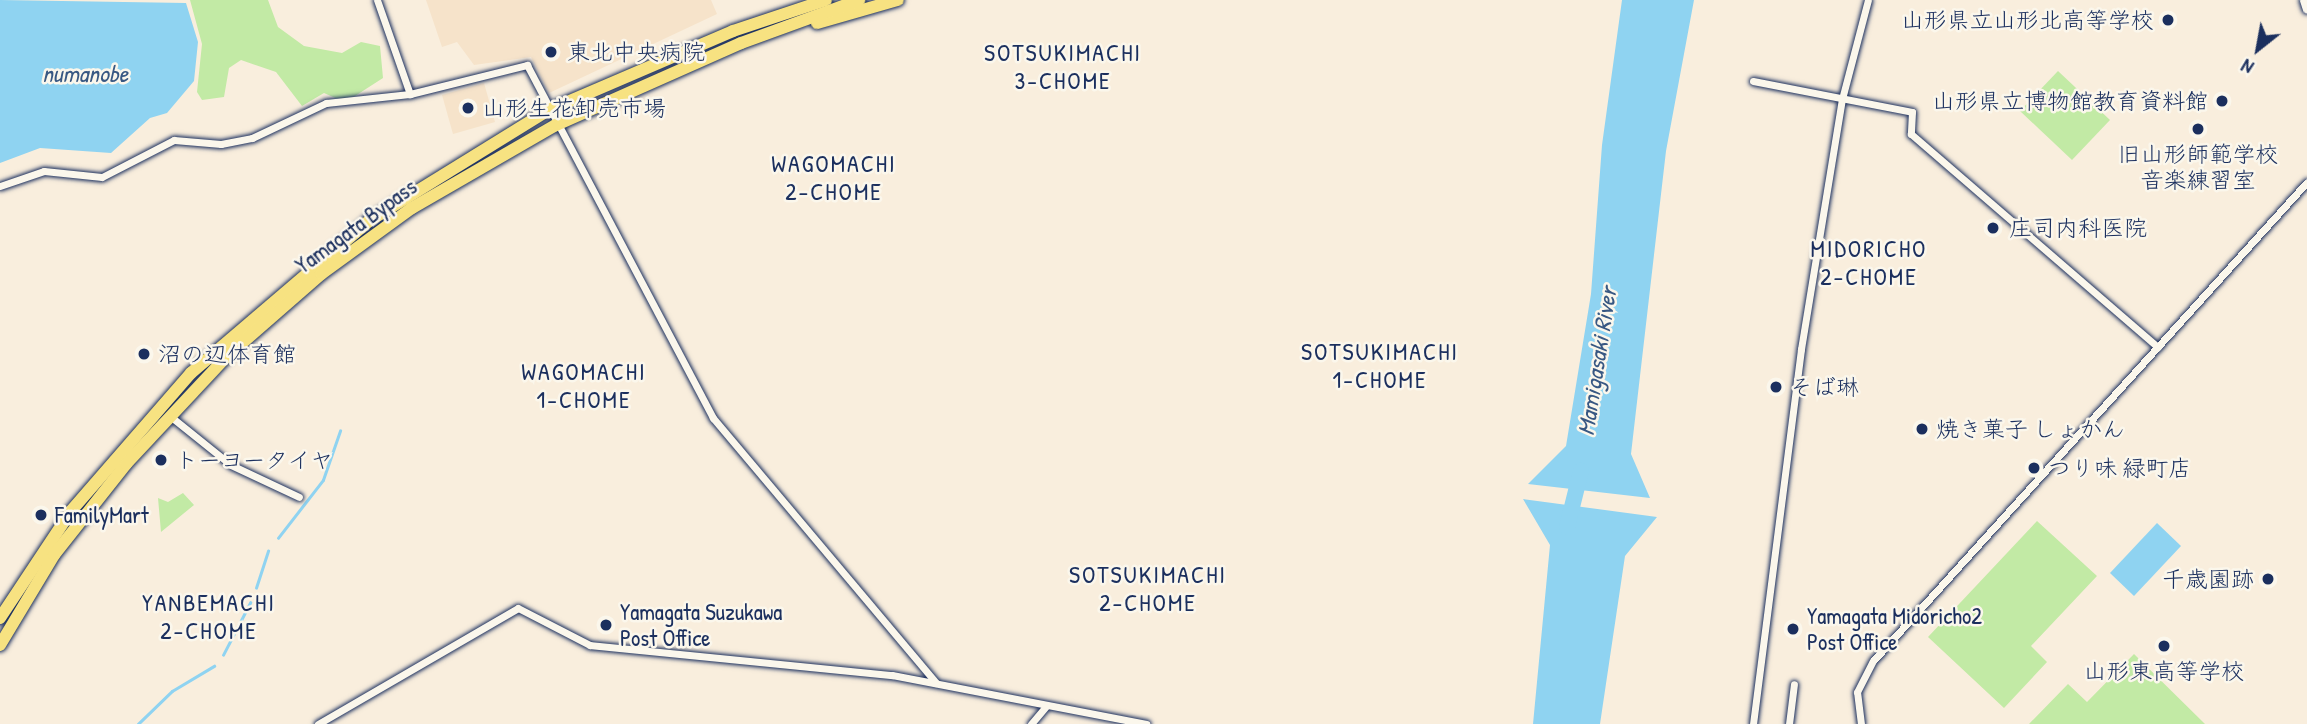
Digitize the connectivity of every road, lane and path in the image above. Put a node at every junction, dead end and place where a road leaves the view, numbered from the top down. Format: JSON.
{"nodes":[{"id":1,"x":377,"y":0,"type":"edge"},
{"id":2,"x":801,"y":0,"type":"edge"},
{"id":3,"x":825,"y":0,"type":"edge"},
{"id":4,"x":859,"y":0,"type":"edge"},
{"id":5,"x":898,"y":0,"type":"edge"},
{"id":6,"x":1868,"y":0,"type":"edge"},
{"id":7,"x":2304,"y":0,"type":"edge"},
{"id":8,"x":2307,"y":9,"type":"edge"},
{"id":9,"x":733,"y":30,"type":"junction"},
{"id":10,"x":741,"y":43,"type":"junction"},
{"id":11,"x":1753,"y":81,"type":"dead end"},
{"id":12,"x":410,"y":94,"type":"junction"},
{"id":13,"x":1842,"y":99,"type":"junction"},
{"id":14,"x":549,"y":110,"type":"junction"},
{"id":15,"x":556,"y":125,"type":"junction"},
{"id":16,"x":2307,"y":183,"type":"edge"},
{"id":17,"x":0,"y":186,"type":"edge"},
{"id":18,"x":2158,"y":347,"type":"junction"},
{"id":19,"x":169,"y":415,"type":"junction"},
{"id":20,"x":299,"y":497,"type":"dead end"},
{"id":21,"x":0,"y":618,"type":"edge"},
{"id":22,"x":0,"y":645,"type":"edge"},
{"id":23,"x":936,"y":683,"type":"junction"},
{"id":24,"x":1794,"y":684,"type":"dead end"},
{"id":25,"x":1046,"y":706,"type":"junction"},
{"id":26,"x":318,"y":724,"type":"edge"},
{"id":27,"x":1031,"y":724,"type":"edge"},
{"id":28,"x":1146,"y":724,"type":"edge"},
{"id":29,"x":1753,"y":724,"type":"edge"},
{"id":30,"x":1788,"y":724,"type":"edge"},
{"id":31,"x":1861,"y":724,"type":"edge"}],
"edges":[{"from":1,"to":12,"type":"street"},
{"from":2,"to":9,"type":"highway"},
{"from":3,"to":9,"type":"highway","name":"Yamagata Bypass"},
{"from":4,"to":10,"type":"highway","name":"Yamagata Bypass"},
{"from":5,"to":10,"type":"highway"},
{"from":6,"to":13,"type":"street"},
{"from":7,"to":8,"type":"street"},
{"from":9,"to":14,"type":"highway","name":"Yamagata Bypass"},
{"from":10,"to":15,"type":"highway","name":"Yamagata Bypass"},
{"from":11,"to":13,"type":"street"},
{"from":12,"to":14,"type":"street"},
{"from":12,"to":17,"type":"street"},
{"from":13,"to":18,"type":"street"},
{"from":13,"to":29,"type":"street"},
{"from":14,"to":15,"type":"street"},
{"from":14,"to":21,"type":"highway","name":"Yamagata Bypass"},
{"from":15,"to":19,"type":"highway","name":"Yamagata Bypass"},
{"from":15,"to":23,"type":"street"},
{"from":16,"to":18,"type":"street"},
{"from":18,"to":31,"type":"street"},
{"from":19,"to":20,"type":"street"},
{"from":19,"to":22,"type":"highway","name":"Yamagata Bypass"},
{"from":23,"to":25,"type":"street"},
{"from":23,"to":26,"type":"street"},
{"from":24,"to":30,"type":"street"},
{"from":25,"to":27,"type":"street"},
{"from":25,"to":28,"type":"street"}]}
